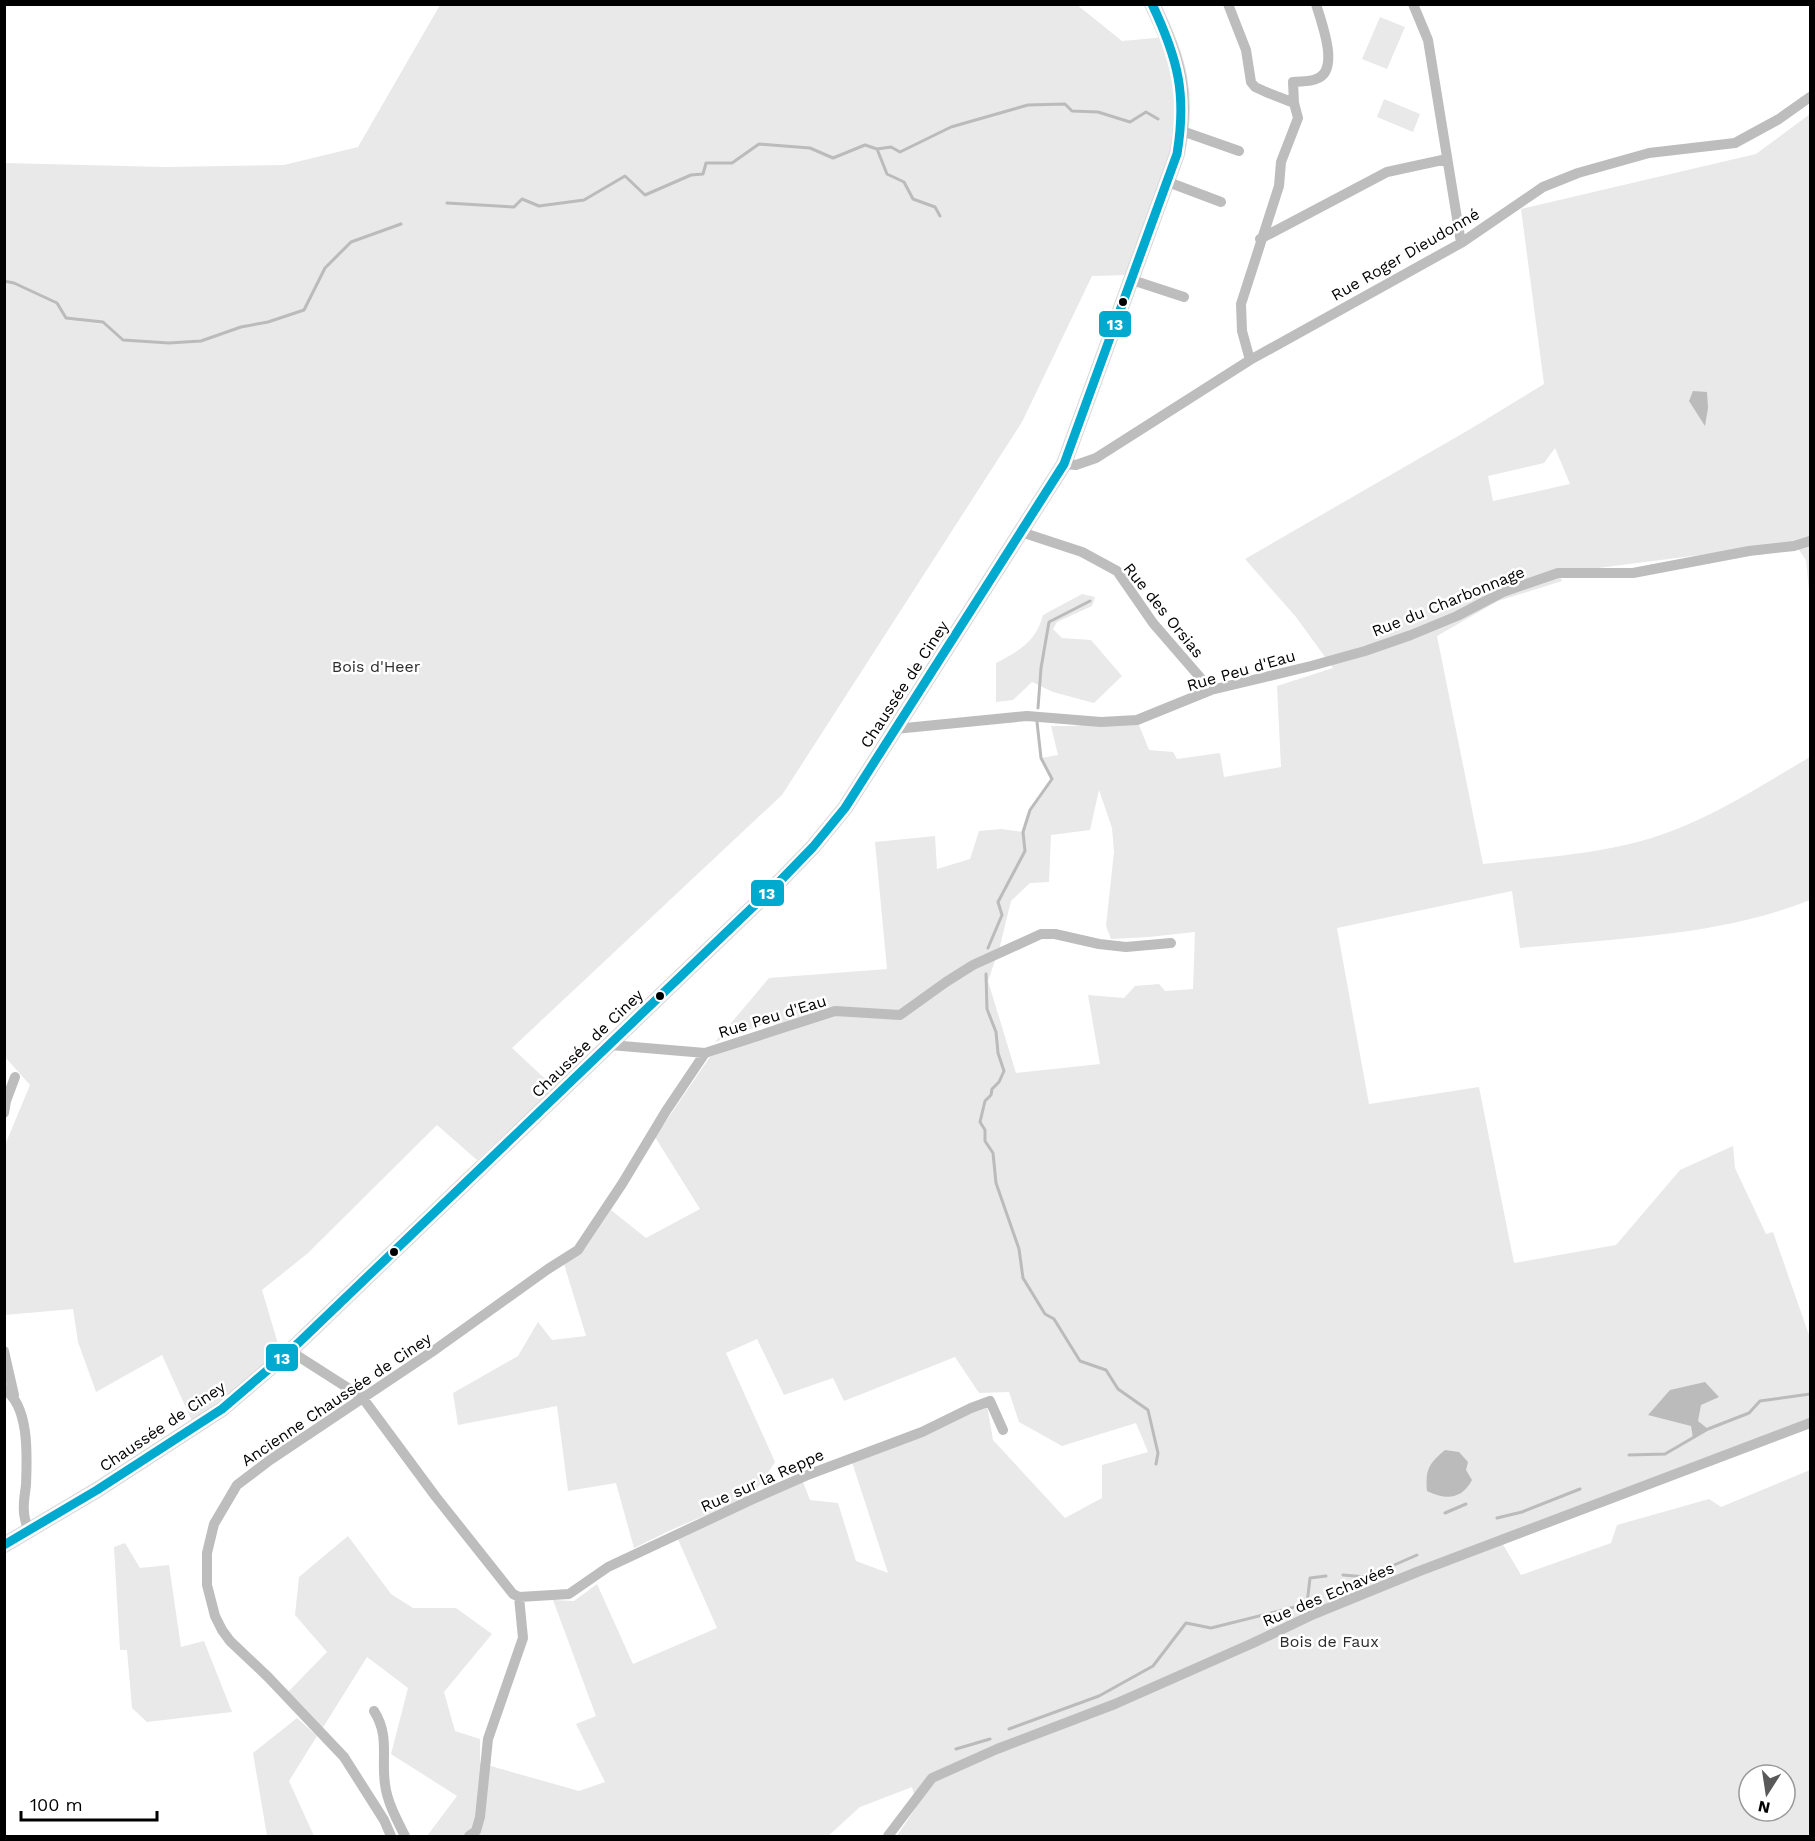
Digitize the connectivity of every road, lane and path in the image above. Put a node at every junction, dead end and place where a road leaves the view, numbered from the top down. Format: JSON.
{"nodes":[{"id":1,"x":1152,"y":4,"type":"edge"},
{"id":2,"x":1228,"y":4,"type":"edge"},
{"id":3,"x":1316,"y":4,"type":"edge"},
{"id":4,"x":1413,"y":4,"type":"edge"},
{"id":5,"x":1810,"y":97,"type":"edge"},
{"id":6,"x":1294,"y":103,"type":"junction"},
{"id":7,"x":1182,"y":131,"type":"junction"},
{"id":8,"x":1239,"y":151,"type":"dead end"},
{"id":9,"x":1447,"y":159,"type":"junction"},
{"id":10,"x":1168,"y":182,"type":"junction"},
{"id":11,"x":1221,"y":202,"type":"dead end"},
{"id":12,"x":1260,"y":239,"type":"junction"},
{"id":13,"x":1461,"y":243,"type":"junction"},
{"id":14,"x":1132,"y":280,"type":"junction"},
{"id":15,"x":1184,"y":297,"type":"dead end"},
{"id":16,"x":1250,"y":360,"type":"junction"},
{"id":17,"x":1064,"y":464,"type":"junction"},
{"id":18,"x":1021,"y":532,"type":"junction"},
{"id":19,"x":1810,"y":541,"type":"edge"},
{"id":20,"x":1311,"y":666,"type":"joint"},
{"id":21,"x":1211,"y":690,"type":"junction"},
{"id":22,"x":895,"y":729,"type":"junction"},
{"id":23,"x":1172,"y":943,"type":"dead end"},
{"id":24,"x":609,"y":1045,"type":"junction"},
{"id":25,"x":705,"y":1053,"type":"junction"},
{"id":26,"x":15,"y":1077,"type":"dead end"},
{"id":27,"x":4,"y":1113,"type":"edge"},
{"id":28,"x":4,"y":1351,"type":"edge"},
{"id":29,"x":290,"y":1351,"type":"junction"},
{"id":30,"x":9,"y":1392,"type":"edge"},
{"id":31,"x":362,"y":1397,"type":"junction"},
{"id":32,"x":1810,"y":1423,"type":"edge"},
{"id":33,"x":1003,"y":1430,"type":"dead end"},
{"id":34,"x":28,"y":1531,"type":"junction"},
{"id":35,"x":4,"y":1545,"type":"edge"},
{"id":36,"x":519,"y":1597,"type":"junction"},
{"id":37,"x":374,"y":1711,"type":"dead end"},
{"id":38,"x":391,"y":1836,"type":"edge"},
{"id":39,"x":405,"y":1836,"type":"edge"},
{"id":40,"x":469,"y":1836,"type":"edge"},
{"id":41,"x":888,"y":1836,"type":"edge"}],
"edges":[{"from":1,"to":7,"type":"main road","name":"Chaussée de Ciney"},
{"from":2,"to":6,"type":"street"},
{"from":3,"to":6,"type":"street"},
{"from":4,"to":9,"type":"street"},
{"from":5,"to":13,"type":"street","name":"Rue Roger Dieudonné"},
{"from":6,"to":12,"type":"street"},
{"from":7,"to":8,"type":"street"},
{"from":7,"to":10,"type":"main road","name":"Chaussée de Ciney"},
{"from":9,"to":12,"type":"street"},
{"from":9,"to":13,"type":"street"},
{"from":10,"to":11,"type":"street"},
{"from":10,"to":14,"type":"main road","name":"Chaussée de Ciney"},
{"from":12,"to":16,"type":"street"},
{"from":13,"to":16,"type":"street","name":"Rue Roger Dieudonné"},
{"from":14,"to":15,"type":"street"},
{"from":14,"to":17,"type":"main road","name":"Chaussée de Ciney"},
{"from":16,"to":17,"type":"street","name":"Rue Roger Dieudonné"},
{"from":17,"to":18,"type":"main road","name":"Chaussée de Ciney"},
{"from":18,"to":21,"type":"street","name":"Rue des Orsias"},
{"from":18,"to":22,"type":"main road","name":"Chaussée de Ciney"},
{"from":19,"to":20,"type":"street","name":"Rue du Charbonnage"},
{"from":20,"to":21,"type":"street","name":"Rue Peu d'Eau"},
{"from":21,"to":22,"type":"street","name":"Rue Peu d'Eau"},
{"from":22,"to":24,"type":"main road","name":"Chaussée de Ciney"},
{"from":23,"to":25,"type":"street","name":"Rue Peu d'Eau"},
{"from":24,"to":25,"type":"street","name":"Rue Peu d'Eau"},
{"from":24,"to":29,"type":"main road","name":"Chaussée de Ciney"},
{"from":25,"to":31,"type":"street","name":"Ancienne Chaussée de Ciney"},
{"from":26,"to":27,"type":"street"},
{"from":28,"to":30,"type":"street"},
{"from":29,"to":31,"type":"street"},
{"from":29,"to":34,"type":"main road","name":"Chaussée de Ciney"},
{"from":30,"to":34,"type":"street"},
{"from":31,"to":36,"type":"street"},
{"from":31,"to":38,"type":"street","name":"Ancienne Chaussée de Ciney"},
{"from":32,"to":41,"type":"street","name":"Rue des Echavées"},
{"from":33,"to":36,"type":"street","name":"Rue sur la Reppe"},
{"from":34,"to":35,"type":"main road","name":"Chaussée de Ciney"},
{"from":36,"to":40,"type":"street"},
{"from":37,"to":39,"type":"street"}]}
